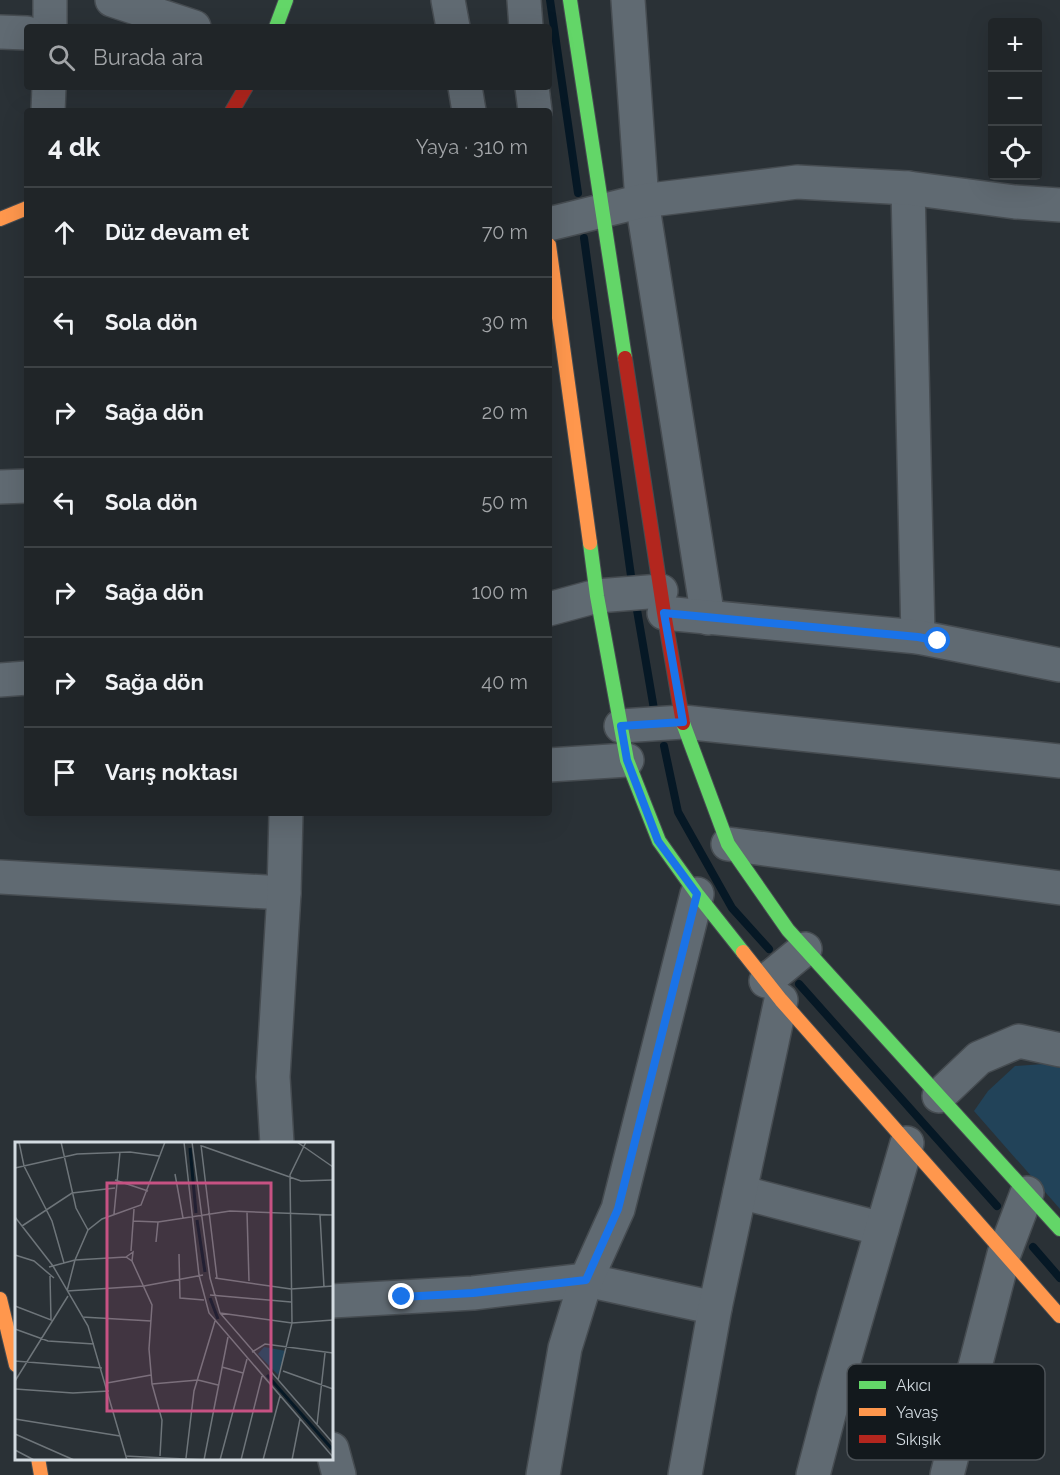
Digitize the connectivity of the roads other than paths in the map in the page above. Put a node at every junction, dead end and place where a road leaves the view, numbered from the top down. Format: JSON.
{"nodes":[{"id":1,"x":50,"y":0,"type":"edge"},
{"id":2,"x":112,"y":0,"type":"edge"},
{"id":3,"x":286,"y":0,"type":"edge"},
{"id":4,"x":448,"y":0,"type":"edge"},
{"id":5,"x":524,"y":0,"type":"edge"},
{"id":6,"x":570,"y":0,"type":"edge"},
{"id":7,"x":628,"y":0,"type":"edge"},
{"id":8,"x":50,"y":24,"type":"edge"},
{"id":9,"x":185,"y":24,"type":"edge"},
{"id":10,"x":277,"y":24,"type":"edge"},
{"id":11,"x":452,"y":24,"type":"edge"},
{"id":12,"x":526,"y":24,"type":"edge"},
{"id":13,"x":0,"y":32,"type":"edge"},
{"id":14,"x":24,"y":33,"type":"edge"},
{"id":15,"x":49,"y":90,"type":"edge"},
{"id":16,"x":244,"y":90,"type":"edge"},
{"id":17,"x":466,"y":90,"type":"edge"},
{"id":18,"x":532,"y":90,"type":"edge"},
{"id":19,"x":48,"y":108,"type":"edge"},
{"id":20,"x":234,"y":108,"type":"edge"},
{"id":21,"x":468,"y":108,"type":"edge"},
{"id":22,"x":535,"y":108,"type":"edge"},
{"id":23,"x":908,"y":188,"type":"junction"},
{"id":24,"x":642,"y":201,"type":"junction"},
{"id":25,"x":1060,"y":205,"type":"edge"},
{"id":26,"x":24,"y":209,"type":"edge"},
{"id":27,"x":602,"y":210,"type":"junction"},
{"id":28,"x":0,"y":219,"type":"edge"},
{"id":29,"x":552,"y":223,"type":"edge"},
{"id":30,"x":552,"y":267,"type":"edge"},
{"id":31,"x":24,"y":486,"type":"edge"},
{"id":32,"x":0,"y":487,"type":"edge"},
{"id":33,"x":597,"y":597,"type":"junction"},
{"id":34,"x":663,"y":602,"type":"junction"},
{"id":35,"x":552,"y":608,"type":"edge"},
{"id":36,"x":708,"y":618,"type":"junction"},
{"id":37,"x":918,"y":637,"type":"junction"},
{"id":38,"x":1060,"y":665,"type":"edge"},
{"id":39,"x":24,"y":678,"type":"edge"},
{"id":40,"x":0,"y":680,"type":"edge"},
{"id":41,"x":683,"y":722,"type":"junction"},
{"id":42,"x":621,"y":726,"type":"junction"},
{"id":43,"x":627,"y":760,"type":"junction"},
{"id":44,"x":1060,"y":761,"type":"edge"},
{"id":45,"x":552,"y":765,"type":"edge"},
{"id":46,"x":286,"y":816,"type":"edge"},
{"id":47,"x":728,"y":844,"type":"junction"},
{"id":48,"x":0,"y":877,"type":"edge"},
{"id":49,"x":1060,"y":888,"type":"edge"},
{"id":50,"x":284,"y":893,"type":"junction"},
{"id":51,"x":697,"y":894,"type":"junction"},
{"id":52,"x":805,"y":949,"type":"junction"},
{"id":53,"x":773,"y":990,"type":"junction"},
{"id":54,"x":1060,"y":1050,"type":"edge"},
{"id":55,"x":939,"y":1096,"type":"junction"},
{"id":56,"x":277,"y":1142,"type":"edge"},
{"id":57,"x":907,"y":1143,"type":"junction"},
{"id":58,"x":740,"y":1192,"type":"junction"},
{"id":59,"x":1027,"y":1193,"type":"junction"},
{"id":60,"x":882,"y":1229,"type":"junction"},
{"id":61,"x":1060,"y":1229,"type":"edge"},
{"id":62,"x":1004,"y":1254,"type":"junction"},
{"id":63,"x":586,"y":1280,"type":"junction"},
{"id":64,"x":15,"y":1291,"type":"edge"},
{"id":65,"x":0,"y":1297,"type":"edge"},
{"id":66,"x":333,"y":1301,"type":"edge"},
{"id":67,"x":715,"y":1308,"type":"junction"},
{"id":68,"x":1060,"y":1316,"type":"edge"},
{"id":69,"x":10,"y":1354,"type":"edge"},
{"id":70,"x":976,"y":1364,"type":"edge"},
{"id":71,"x":333,"y":1453,"type":"edge"},
{"id":72,"x":38,"y":1460,"type":"edge"},
{"id":73,"x":952,"y":1460,"type":"edge"},
{"id":74,"x":41,"y":1475,"type":"edge"},
{"id":75,"x":339,"y":1475,"type":"edge"},
{"id":76,"x":543,"y":1475,"type":"edge"},
{"id":77,"x":685,"y":1475,"type":"edge"},
{"id":78,"x":813,"y":1475,"type":"edge"},
{"id":79,"x":948,"y":1475,"type":"edge"}],
"edges":[{"from":1,"to":8,"type":"street"},
{"from":2,"to":9,"type":"street"},
{"from":3,"to":10,"type":"street"},
{"from":4,"to":11,"type":"street"},
{"from":5,"to":12,"type":"street"},
{"from":6,"to":27,"type":"street"},
{"from":7,"to":24,"type":"street"},
{"from":13,"to":14,"type":"street"},
{"from":15,"to":19,"type":"street"},
{"from":16,"to":20,"type":"street"},
{"from":17,"to":21,"type":"street"},
{"from":18,"to":22,"type":"street"},
{"from":23,"to":24,"type":"street"},
{"from":23,"to":25,"type":"street"},
{"from":23,"to":37,"type":"street"},
{"from":24,"to":27,"type":"street"},
{"from":24,"to":36,"type":"street"},
{"from":26,"to":28,"type":"street"},
{"from":27,"to":29,"type":"street"},
{"from":27,"to":34,"type":"street"},
{"from":30,"to":33,"type":"street"},
{"from":31,"to":32,"type":"street"},
{"from":33,"to":34,"type":"street"},
{"from":33,"to":35,"type":"street"},
{"from":33,"to":42,"type":"street"},
{"from":34,"to":36,"type":"street"},
{"from":34,"to":41,"type":"street"},
{"from":36,"to":37,"type":"street"},
{"from":37,"to":38,"type":"street"},
{"from":39,"to":40,"type":"street"},
{"from":41,"to":42,"type":"street"},
{"from":41,"to":44,"type":"street"},
{"from":41,"to":47,"type":"street"},
{"from":42,"to":43,"type":"street"},
{"from":43,"to":45,"type":"street"},
{"from":43,"to":51,"type":"street"},
{"from":46,"to":50,"type":"street"},
{"from":47,"to":49,"type":"street"},
{"from":47,"to":52,"type":"street"},
{"from":48,"to":50,"type":"street"},
{"from":50,"to":56,"type":"street"},
{"from":51,"to":53,"type":"street"},
{"from":51,"to":63,"type":"street"},
{"from":52,"to":53,"type":"street"},
{"from":52,"to":55,"type":"street"},
{"from":53,"to":57,"type":"street"},
{"from":53,"to":58,"type":"street"},
{"from":54,"to":55,"type":"street"},
{"from":55,"to":59,"type":"street"},
{"from":57,"to":60,"type":"street"},
{"from":57,"to":62,"type":"street"},
{"from":58,"to":60,"type":"street"},
{"from":58,"to":67,"type":"street"},
{"from":59,"to":61,"type":"street"},
{"from":59,"to":62,"type":"street"},
{"from":60,"to":78,"type":"street"},
{"from":62,"to":68,"type":"street"},
{"from":62,"to":70,"type":"street"},
{"from":63,"to":66,"type":"street"},
{"from":63,"to":67,"type":"street"},
{"from":63,"to":76,"type":"street"},
{"from":64,"to":65,"type":"street"},
{"from":65,"to":69,"type":"street"},
{"from":67,"to":77,"type":"street"},
{"from":71,"to":75,"type":"street"},
{"from":72,"to":74,"type":"street"},
{"from":73,"to":79,"type":"street"}]}
